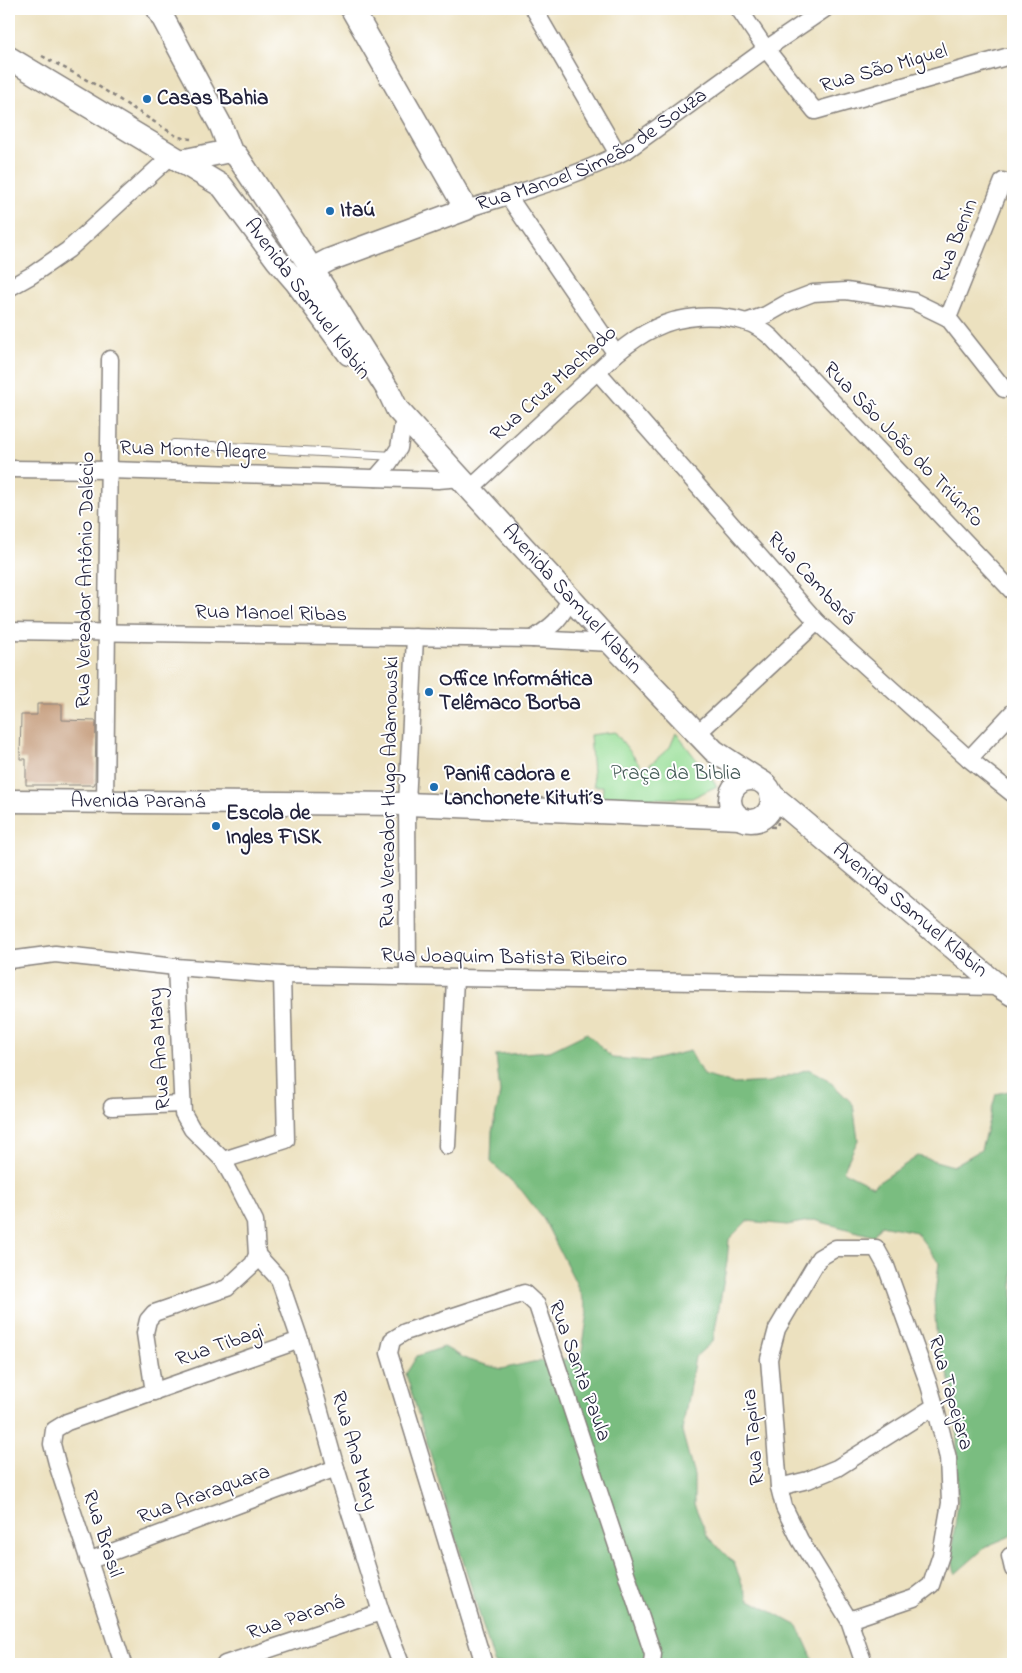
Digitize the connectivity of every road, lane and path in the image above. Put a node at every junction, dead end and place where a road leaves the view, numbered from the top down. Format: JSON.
{"nodes":[{"id":1,"x":158,"y":9,"type":"edge"},
{"id":2,"x":352,"y":9,"type":"edge"},
{"id":3,"x":534,"y":9,"type":"edge"},
{"id":4,"x":738,"y":9,"type":"edge"},
{"id":5,"x":826,"y":9,"type":"edge"},
{"id":6,"x":9,"y":37,"type":"edge"},
{"id":7,"x":766,"y":49,"type":"junction"},
{"id":8,"x":13,"y":50,"type":"edge"},
{"id":9,"x":40,"y":54,"type":"dead end"},
{"id":10,"x":1013,"y":55,"type":"edge"},
{"id":11,"x":198,"y":139,"type":"dead end"},
{"id":12,"x":228,"y":152,"type":"junction"},
{"id":13,"x":618,"y":154,"type":"junction"},
{"id":14,"x":176,"y":159,"type":"junction"},
{"id":15,"x":1003,"y":180,"type":"dead end"},
{"id":16,"x":222,"y":186,"type":"junction"},
{"id":17,"x":508,"y":196,"type":"junction"},
{"id":18,"x":466,"y":209,"type":"junction"},
{"id":19,"x":304,"y":275,"type":"junction"},
{"id":20,"x":9,"y":288,"type":"edge"},
{"id":21,"x":948,"y":318,"type":"junction"},
{"id":22,"x":753,"y":325,"type":"junction"},
{"id":23,"x":616,"y":354,"type":"junction"},
{"id":24,"x":110,"y":359,"type":"dead end"},
{"id":25,"x":598,"y":372,"type":"junction"},
{"id":26,"x":1004,"y":389,"type":"dead end"},
{"id":27,"x":401,"y":413,"type":"junction"},
{"id":28,"x":174,"y":444,"type":"dead end"},
{"id":29,"x":394,"y":456,"type":"junction"},
{"id":30,"x":9,"y":469,"type":"edge"},
{"id":31,"x":109,"y":470,"type":"junction"},
{"id":32,"x":376,"y":478,"type":"junction"},
{"id":33,"x":466,"y":483,"type":"junction"},
{"id":34,"x":1013,"y":592,"type":"edge"},
{"id":35,"x":570,"y":598,"type":"junction"},
{"id":36,"x":818,"y":622,"type":"junction"},
{"id":37,"x":9,"y":631,"type":"edge"},
{"id":38,"x":107,"y":632,"type":"junction"},
{"id":39,"x":415,"y":638,"type":"junction"},
{"id":40,"x":533,"y":639,"type":"junction"},
{"id":41,"x":611,"y":643,"type":"junction"},
{"id":42,"x":1013,"y":712,"type":"edge"},
{"id":43,"x":698,"y":733,"type":"junction"},
{"id":44,"x":714,"y":751,"type":"junction"},
{"id":45,"x":969,"y":759,"type":"junction"},
{"id":46,"x":764,"y":787,"type":"junction"},
{"id":47,"x":1013,"y":794,"type":"edge"},
{"id":48,"x":9,"y":801,"type":"edge"},
{"id":49,"x":105,"y":802,"type":"junction"},
{"id":50,"x":407,"y":804,"type":"junction"},
{"id":51,"x":741,"y":806,"type":"junction"},
{"id":52,"x":819,"y":834,"type":"junction"},
{"id":53,"x":9,"y":960,"type":"edge"},
{"id":54,"x":176,"y":967,"type":"junction"},
{"id":55,"x":282,"y":975,"type":"junction"},
{"id":56,"x":408,"y":977,"type":"junction"},
{"id":57,"x":454,"y":979,"type":"junction"},
{"id":58,"x":1007,"y":991,"type":"edge"},
{"id":59,"x":182,"y":1104,"type":"junction"},
{"id":60,"x":112,"y":1107,"type":"dead end"},
{"id":61,"x":447,"y":1146,"type":"dead end"},
{"id":62,"x":222,"y":1160,"type":"junction"},
{"id":63,"x":876,"y":1248,"type":"joint"},
{"id":64,"x":255,"y":1260,"type":"junction"},
{"id":65,"x":300,"y":1340,"type":"junction"},
{"id":66,"x":154,"y":1392,"type":"junction"},
{"id":67,"x":935,"y":1406,"type":"junction"},
{"id":68,"x":67,"y":1422,"type":"joint"},
{"id":69,"x":336,"y":1468,"type":"junction"},
{"id":70,"x":779,"y":1487,"type":"junction"},
{"id":71,"x":88,"y":1561,"type":"junction"},
{"id":72,"x":381,"y":1612,"type":"junction"},
{"id":73,"x":850,"y":1620,"type":"junction"},
{"id":74,"x":122,"y":1664,"type":"edge"},
{"id":75,"x":225,"y":1664,"type":"edge"},
{"id":76,"x":401,"y":1664,"type":"edge"},
{"id":77,"x":484,"y":1664,"type":"edge"},
{"id":78,"x":652,"y":1664,"type":"edge"},
{"id":79,"x":864,"y":1664,"type":"edge"}],
"edges":[{"from":1,"to":12,"type":"main road"},
{"from":2,"to":18,"type":"main road"},
{"from":3,"to":13,"type":"street"},
{"from":4,"to":7,"type":"street"},
{"from":5,"to":7,"type":"street","name":"Rua Manoel Simeão de Souza"},
{"from":6,"to":8,"type":"path"},
{"from":7,"to":10,"type":"street","name":"Rua São Miguel"},
{"from":7,"to":13,"type":"street","name":"Rua Manoel Simeão de Souza"},
{"from":8,"to":14,"type":"main road"},
{"from":9,"to":11,"type":"path"},
{"from":12,"to":14,"type":"main road"},
{"from":12,"to":16,"type":"main road"},
{"from":12,"to":19,"type":"main road"},
{"from":13,"to":17,"type":"street","name":"Rua Manoel Simeão de Souza"},
{"from":14,"to":16,"type":"main road"},
{"from":14,"to":20,"type":"street"},
{"from":15,"to":21,"type":"street","name":"Rua Benin"},
{"from":16,"to":19,"type":"main road","name":"Avenida Samuel Klabin"},
{"from":17,"to":18,"type":"street","name":"Rua Manoel Simeão de Souza"},
{"from":17,"to":23,"type":"street"},
{"from":18,"to":19,"type":"main road","name":"Rua Manoel Simeão de Souza"},
{"from":19,"to":27,"type":"main road","name":"Avenida Samuel Klabin"},
{"from":21,"to":22,"type":"street"},
{"from":21,"to":26,"type":"street"},
{"from":22,"to":23,"type":"street","name":"Rua Cruz Machado"},
{"from":22,"to":34,"type":"street","name":"Rua São João do Triúnfo"},
{"from":23,"to":25,"type":"street","name":"Rua Cruz Machado"},
{"from":24,"to":31,"type":"street","name":"Rua Vereador Antônio Dalécio"},
{"from":25,"to":33,"type":"street","name":"Rua Cruz Machado"},
{"from":25,"to":36,"type":"street","name":"Rua Cambará"},
{"from":27,"to":29,"type":"street"},
{"from":27,"to":33,"type":"main road","name":"Avenida Samuel Klabin"},
{"from":28,"to":29,"type":"lane"},
{"from":29,"to":32,"type":"street"},
{"from":30,"to":31,"type":"street","name":"Rua Monte Alegre"},
{"from":31,"to":32,"type":"street","name":"Rua Monte Alegre"},
{"from":31,"to":38,"type":"street","name":"Rua Vereador Antônio Dalécio"},
{"from":32,"to":33,"type":"street","name":"Rua Monte Alegre"},
{"from":33,"to":35,"type":"main road","name":"Avenida Samuel Klabin"},
{"from":35,"to":40,"type":"street"},
{"from":35,"to":41,"type":"main road","name":"Avenida Samuel Klabin"},
{"from":36,"to":43,"type":"street"},
{"from":36,"to":45,"type":"street","name":"Rua Cambará"},
{"from":37,"to":38,"type":"street","name":"Rua Manoel Ribas"},
{"from":38,"to":39,"type":"street","name":"Rua Manoel Ribas"},
{"from":38,"to":49,"type":"street","name":"Rua Vereador Antônio Dalécio"},
{"from":39,"to":40,"type":"street","name":"Rua Manoel Ribas"},
{"from":39,"to":50,"type":"street","name":"Rua Vereador Hugo Adamowski"},
{"from":40,"to":41,"type":"street","name":"Rua Manoel Ribas"},
{"from":41,"to":43,"type":"main road","name":"Avenida Samuel Klabin"},
{"from":42,"to":45,"type":"street"},
{"from":43,"to":44,"type":"main road","name":"Avenida Samuel Klabin"},
{"from":44,"to":46,"type":"main road","name":"Avenida Samuel Klabin"},
{"from":44,"to":51,"type":"main road"},
{"from":45,"to":47,"type":"street","name":"Rua Cambará"},
{"from":46,"to":51,"type":"main road"},
{"from":46,"to":51,"type":"main road","name":"Avenida Paraná"},
{"from":46,"to":52,"type":"main road","name":"Avenida Samuel Klabin"},
{"from":48,"to":49,"type":"main road","name":"Avenida Paraná"},
{"from":49,"to":50,"type":"main road","name":"Avenida Paraná"},
{"from":50,"to":51,"type":"main road","name":"Avenida Paraná"},
{"from":50,"to":56,"type":"street","name":"Rua Vereador Hugo Adamowski"},
{"from":51,"to":52,"type":"main road","name":"Avenida Samuel Klabin"},
{"from":52,"to":58,"type":"main road","name":"Avenida Samuel Klabin"},
{"from":53,"to":54,"type":"street","name":"Rua Joaquim Batista Ribeiro"},
{"from":54,"to":55,"type":"street","name":"Rua Joaquim Batista Ribeiro"},
{"from":54,"to":59,"type":"street","name":"Rua Ana Mary"},
{"from":55,"to":56,"type":"street","name":"Rua Joaquim Batista Ribeiro"},
{"from":55,"to":62,"type":"street"},
{"from":56,"to":57,"type":"street","name":"Rua Joaquim Batista Ribeiro"},
{"from":57,"to":58,"type":"street","name":"Rua Joaquim Batista Ribeiro"},
{"from":57,"to":61,"type":"street"},
{"from":59,"to":60,"type":"street"},
{"from":59,"to":62,"type":"street","name":"Rua Ana Mary"},
{"from":62,"to":64,"type":"street","name":"Rua Ana Mary"},
{"from":63,"to":67,"type":"street","name":"Rua Tapejara"},
{"from":63,"to":70,"type":"street","name":"Rua Tapira"},
{"from":64,"to":65,"type":"street","name":"Rua Ana Mary"},
{"from":64,"to":66,"type":"street","name":"Rua Tibagi"},
{"from":65,"to":66,"type":"street","name":"Rua Tibagi"},
{"from":65,"to":69,"type":"street","name":"Rua Ana Mary"},
{"from":66,"to":68,"type":"street","name":"Rua Tibagi"},
{"from":67,"to":70,"type":"street"},
{"from":67,"to":73,"type":"street","name":"Rua Tapejara"},
{"from":68,"to":71,"type":"street","name":"Rua Brasil"},
{"from":69,"to":71,"type":"street","name":"Rua Araraquara"},
{"from":69,"to":72,"type":"street","name":"Rua Ana Mary"},
{"from":70,"to":73,"type":"street","name":"Rua Tapira"},
{"from":71,"to":74,"type":"street","name":"Rua Brasil"},
{"from":72,"to":75,"type":"street","name":"Rua Paraná"},
{"from":72,"to":76,"type":"street","name":"Rua Ana Mary"},
{"from":73,"to":79,"type":"street","name":"Rua Tapira"},
{"from":77,"to":78,"type":"street","name":"Rua Santa Paula"}]}
